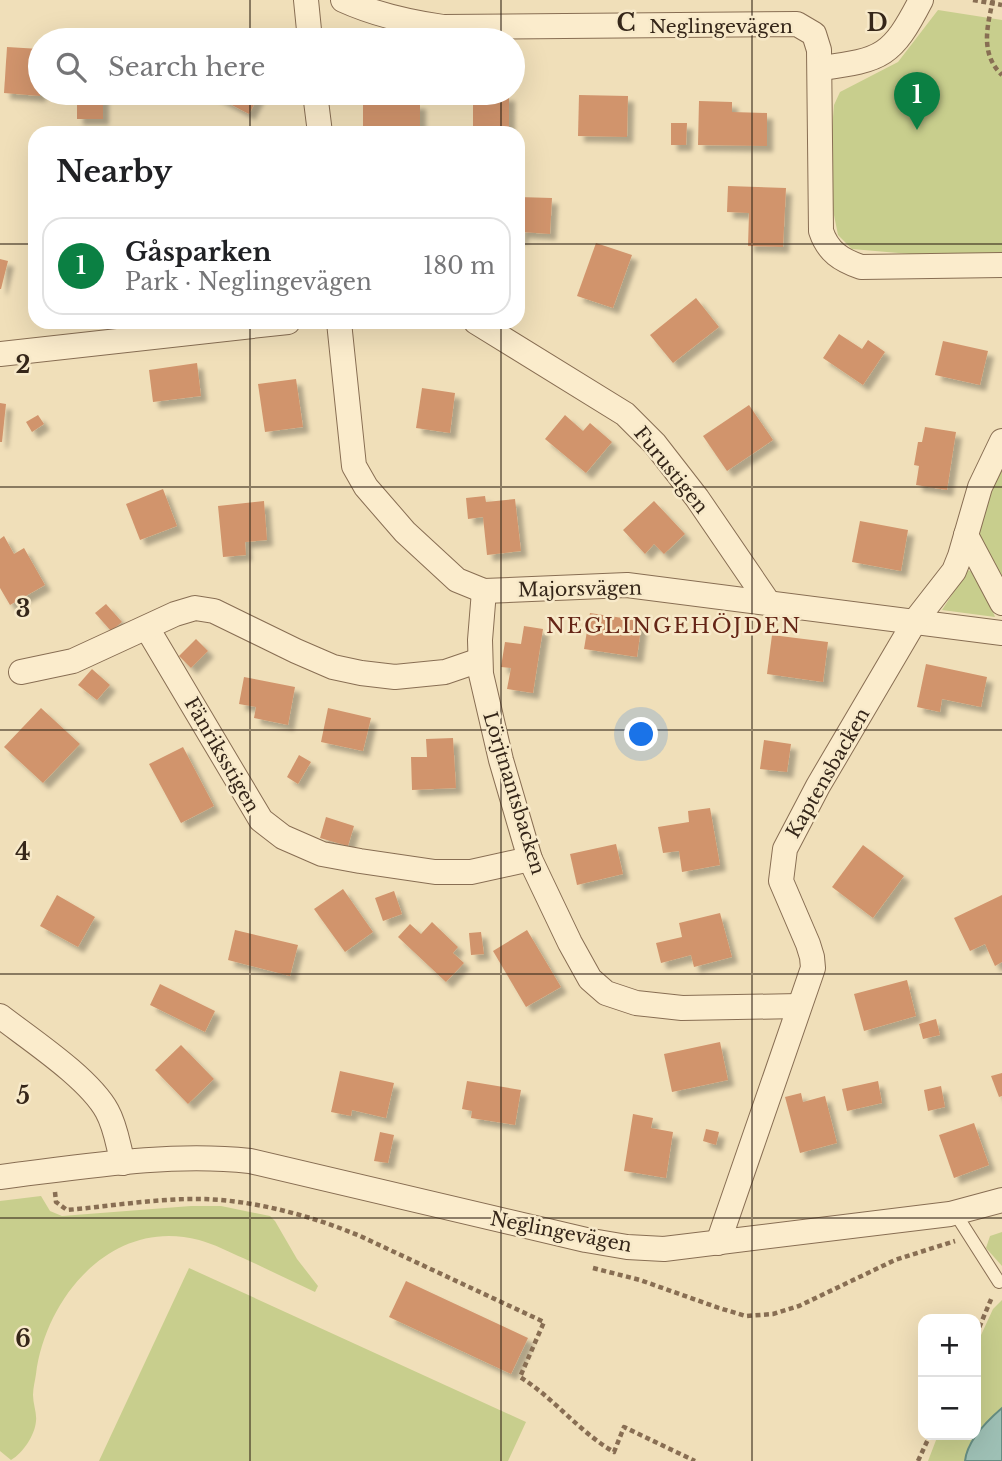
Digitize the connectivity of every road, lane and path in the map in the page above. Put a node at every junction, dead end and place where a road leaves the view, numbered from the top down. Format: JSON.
{"nodes":[{"id":1,"x":306,"y":0,"type":"edge"},
{"id":2,"x":343,"y":0,"type":"edge"},
{"id":3,"x":922,"y":0,"type":"edge"},
{"id":4,"x":973,"y":0,"type":"edge"},
{"id":5,"x":992,"y":2,"type":"edge"},
{"id":6,"x":1002,"y":5,"type":"edge"},
{"id":7,"x":309,"y":28,"type":"edge"},
{"id":8,"x":821,"y":68,"type":"junction"},
{"id":9,"x":1002,"y":75,"type":"edge"},
{"id":10,"x":316,"y":105,"type":"edge"},
{"id":11,"x":319,"y":126,"type":"edge"},
{"id":12,"x":1002,"y":265,"type":"edge"},
{"id":13,"x":225,"y":329,"type":"edge"},
{"id":14,"x":340,"y":329,"type":"edge"},
{"id":15,"x":487,"y":329,"type":"edge"},
{"id":16,"x":0,"y":354,"type":"edge"},
{"id":17,"x":1002,"y":441,"type":"edge"},
{"id":18,"x":966,"y":535,"type":"junction"},
{"id":19,"x":484,"y":591,"type":"junction"},
{"id":20,"x":768,"y":602,"type":"junction"},
{"id":21,"x":1002,"y":603,"type":"edge"},
{"id":22,"x":915,"y":621,"type":"junction"},
{"id":23,"x":147,"y":628,"type":"junction"},
{"id":24,"x":1002,"y":633,"type":"edge"},
{"id":25,"x":480,"y":660,"type":"junction"},
{"id":26,"x":21,"y":672,"type":"dead end"},
{"id":27,"x":530,"y":859,"type":"junction"},
{"id":28,"x":799,"y":1006,"type":"junction"},
{"id":29,"x":0,"y":1016,"type":"edge"},
{"id":30,"x":123,"y":1163,"type":"junction"},
{"id":31,"x":0,"y":1177,"type":"edge"},
{"id":32,"x":54,"y":1187,"type":"dead end"},
{"id":33,"x":1002,"y":1200,"type":"edge"},
{"id":34,"x":955,"y":1213,"type":"junction"},
{"id":35,"x":718,"y":1243,"type":"junction"},
{"id":36,"x":999,"y":1282,"type":"joint"},
{"id":37,"x":981,"y":1323,"type":"edge"},
{"id":38,"x":928,"y":1440,"type":"edge"},
{"id":39,"x":695,"y":1461,"type":"edge"},
{"id":40,"x":918,"y":1461,"type":"edge"}],
"edges":[{"from":1,"to":7,"type":"street"},
{"from":2,"to":8,"type":"street","name":"Neglingevägen"},
{"from":3,"to":8,"type":"street"},
{"from":4,"to":5,"type":"path"},
{"from":5,"to":6,"type":"path"},
{"from":5,"to":9,"type":"path"},
{"from":8,"to":12,"type":"street","name":"Neglingevägen"},
{"from":10,"to":11,"type":"street"},
{"from":13,"to":16,"type":"street"},
{"from":14,"to":19,"type":"street","name":"Majorsvägen"},
{"from":15,"to":20,"type":"street","name":"Furustigen"},
{"from":17,"to":18,"type":"street","name":"Kaptensbacken"},
{"from":18,"to":21,"type":"street"},
{"from":18,"to":22,"type":"street","name":"Kaptensbacken"},
{"from":19,"to":20,"type":"street","name":"Majorsvägen"},
{"from":19,"to":25,"type":"street","name":"Lörjtnantsbacken"},
{"from":20,"to":22,"type":"street","name":"Majorsvägen"},
{"from":22,"to":24,"type":"street","name":"Majorsvägen"},
{"from":22,"to":28,"type":"street","name":"Kaptensbacken"},
{"from":23,"to":25,"type":"street"},
{"from":23,"to":26,"type":"street"},
{"from":23,"to":27,"type":"street","name":"Fänriksstigen"},
{"from":25,"to":27,"type":"street","name":"Lörjtnantsbacken"},
{"from":27,"to":28,"type":"street","name":"Lörjtnantsbacken"},
{"from":28,"to":35,"type":"street","name":"Kaptensbacken"},
{"from":29,"to":30,"type":"street"},
{"from":30,"to":31,"type":"street","name":"Neglingevägen"},
{"from":30,"to":35,"type":"street","name":"Neglingevägen"},
{"from":32,"to":39,"type":"path"},
{"from":33,"to":34,"type":"street","name":"Neglingevägen"},
{"from":34,"to":35,"type":"street","name":"Neglingevägen"},
{"from":34,"to":36,"type":"lane"},
{"from":36,"to":37,"type":"path"},
{"from":38,"to":40,"type":"path"}]}
